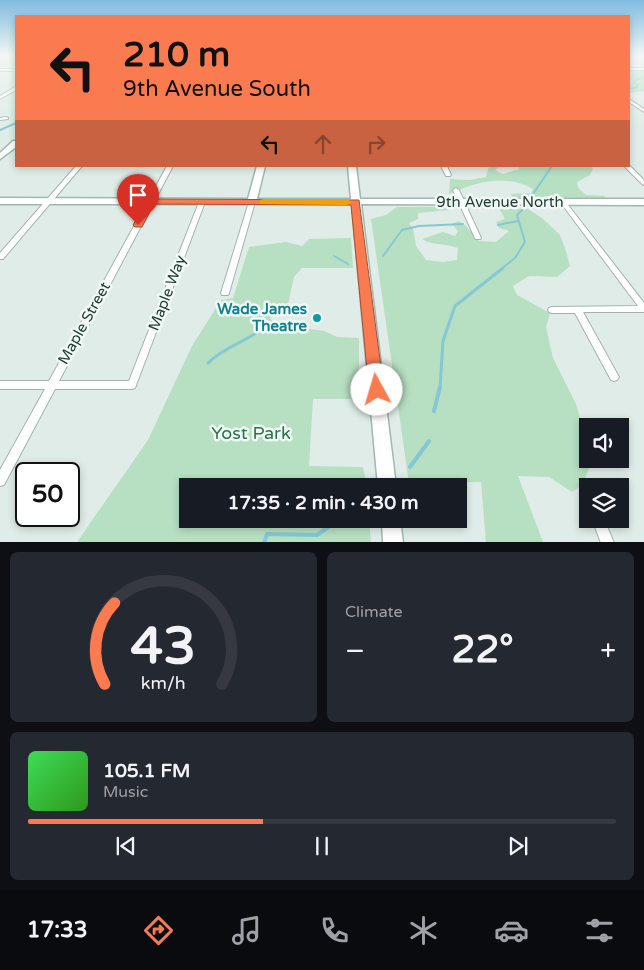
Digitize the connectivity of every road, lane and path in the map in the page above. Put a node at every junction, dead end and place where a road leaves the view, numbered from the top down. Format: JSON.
{"nodes":[{"id":1,"x":15,"y":89,"type":"edge"},
{"id":2,"x":0,"y":98,"type":"edge"},
{"id":3,"x":630,"y":101,"type":"edge"},
{"id":4,"x":644,"y":111,"type":"edge"},
{"id":5,"x":6,"y":118,"type":"dead end"},
{"id":6,"x":0,"y":119,"type":"edge"},
{"id":7,"x":15,"y":144,"type":"edge"},
{"id":8,"x":0,"y":157,"type":"edge"},
{"id":9,"x":77,"y":167,"type":"edge"},
{"id":10,"x":169,"y":167,"type":"edge"},
{"id":11,"x":261,"y":167,"type":"edge"},
{"id":12,"x":352,"y":167,"type":"edge"},
{"id":13,"x":444,"y":167,"type":"edge"},
{"id":14,"x":627,"y":167,"type":"edge"},
{"id":15,"x":448,"y":176,"type":"dead end"},
{"id":16,"x":644,"y":183,"type":"edge"},
{"id":17,"x":456,"y":190,"type":"dead end"},
{"id":18,"x":0,"y":201,"type":"edge"},
{"id":19,"x":47,"y":202,"type":"junction"},
{"id":20,"x":151,"y":202,"type":"junction"},
{"id":21,"x":202,"y":202,"type":"junction"},
{"id":22,"x":252,"y":202,"type":"junction"},
{"id":23,"x":356,"y":202,"type":"junction"},
{"id":24,"x":461,"y":202,"type":"junction"},
{"id":25,"x":563,"y":202,"type":"junction"},
{"id":26,"x":644,"y":202,"type":"edge"},
{"id":27,"x":478,"y":238,"type":"dead end"},
{"id":28,"x":0,"y":257,"type":"edge"},
{"id":29,"x":225,"y":293,"type":"dead end"},
{"id":30,"x":644,"y":309,"type":"edge"},
{"id":31,"x":552,"y":310,"type":"dead end"},
{"id":32,"x":578,"y":310,"type":"junction"},
{"id":33,"x":614,"y":377,"type":"dead end"},
{"id":34,"x":0,"y":385,"type":"edge"},
{"id":35,"x":51,"y":385,"type":"junction"},
{"id":36,"x":386,"y":478,"type":"edge"},
{"id":37,"x":0,"y":481,"type":"edge"},
{"id":38,"x":392,"y":528,"type":"edge"},
{"id":39,"x":602,"y":528,"type":"edge"},
{"id":40,"x":394,"y":542,"type":"edge"},
{"id":41,"x":608,"y":542,"type":"edge"}],
"edges":[{"from":1,"to":2,"type":"street"},
{"from":3,"to":4,"type":"street"},
{"from":5,"to":6,"type":"street"},
{"from":7,"to":8,"type":"main road"},
{"from":9,"to":19,"type":"street"},
{"from":10,"to":20,"type":"street","name":"Maple Street"},
{"from":11,"to":22,"type":"main road"},
{"from":12,"to":23,"type":"main road"},
{"from":13,"to":15,"type":"street"},
{"from":14,"to":16,"type":"street"},
{"from":17,"to":24,"type":"street"},
{"from":18,"to":19,"type":"main road","name":"9th Avenue North"},
{"from":19,"to":20,"type":"main road","name":"9th Avenue North"},
{"from":19,"to":28,"type":"street"},
{"from":20,"to":21,"type":"main road","name":"9th Avenue North"},
{"from":20,"to":35,"type":"street","name":"Maple Street"},
{"from":21,"to":22,"type":"main road","name":"9th Avenue North"},
{"from":21,"to":35,"type":"street","name":"Maple Way"},
{"from":22,"to":23,"type":"main road","name":"9th Avenue North"},
{"from":22,"to":29,"type":"street"},
{"from":23,"to":24,"type":"main road","name":"9th Avenue North"},
{"from":23,"to":36,"type":"main road"},
{"from":24,"to":25,"type":"main road","name":"9th Avenue North"},
{"from":24,"to":27,"type":"street"},
{"from":25,"to":26,"type":"main road","name":"9th Avenue North"},
{"from":25,"to":30,"type":"street"},
{"from":30,"to":32,"type":"street"},
{"from":31,"to":32,"type":"street"},
{"from":32,"to":33,"type":"street"},
{"from":34,"to":35,"type":"street"},
{"from":35,"to":37,"type":"street","name":"Maple Street"},
{"from":38,"to":40,"type":"main road"},
{"from":39,"to":41,"type":"street"}]}
